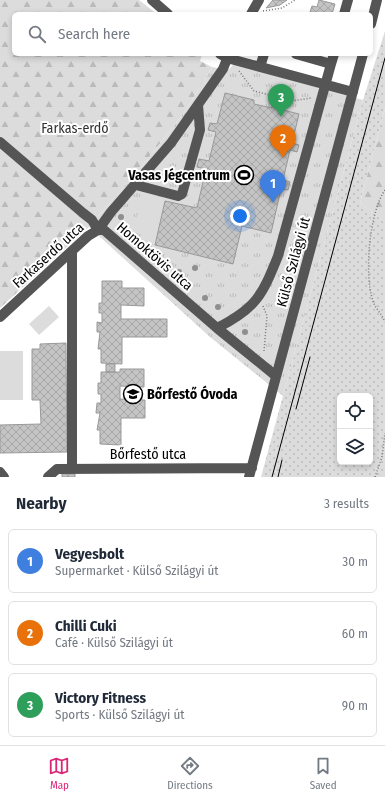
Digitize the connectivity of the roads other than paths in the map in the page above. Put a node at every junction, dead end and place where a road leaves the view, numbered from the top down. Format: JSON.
{"nodes":[{"id":1,"x":377,"y":0,"type":"edge"},
{"id":2,"x":154,"y":1,"type":"edge"},
{"id":3,"x":346,"y":1,"type":"edge"},
{"id":4,"x":166,"y":12,"type":"edge"},
{"id":5,"x":344,"y":12,"type":"edge"},
{"id":6,"x":373,"y":16,"type":"edge"},
{"id":7,"x":225,"y":56,"type":"edge"},
{"id":8,"x":228,"y":56,"type":"edge"},
{"id":9,"x":263,"y":56,"type":"edge"},
{"id":10,"x":311,"y":56,"type":"edge"},
{"id":11,"x":362,"y":56,"type":"edge"},
{"id":12,"x":333,"y":59,"type":"edge"},
{"id":13,"x":260,"y":67,"type":"junction"},
{"id":14,"x":326,"y":84,"type":"junction"},
{"id":15,"x":353,"y":92,"type":"junction"},
{"id":16,"x":198,"y":105,"type":"junction"},
{"id":17,"x":0,"y":142,"type":"edge"},
{"id":18,"x":136,"y":185,"type":"junction"},
{"id":19,"x":98,"y":230,"type":"junction"},
{"id":20,"x":72,"y":251,"type":"junction"},
{"id":21,"x":0,"y":317,"type":"edge"},
{"id":22,"x":217,"y":328,"type":"junction"},
{"id":23,"x":276,"y":376,"type":"junction"},
{"id":24,"x":72,"y":469,"type":"junction"},
{"id":25,"x":0,"y":472,"type":"edge"},
{"id":26,"x":169,"y":472,"type":"edge"},
{"id":27,"x":250,"y":473,"type":"edge"},
{"id":28,"x":4,"y":477,"type":"edge"},
{"id":29,"x":48,"y":477,"type":"edge"}],
"edges":[{"from":1,"to":6,"type":"street"},
{"from":2,"to":4,"type":"street"},
{"from":3,"to":5,"type":"street"},
{"from":7,"to":16,"type":"street","name":"Farkaserdő utca"},
{"from":8,"to":13,"type":"street"},
{"from":9,"to":13,"type":"street"},
{"from":10,"to":12,"type":"street"},
{"from":11,"to":15,"type":"street","name":"Külső Szilágyi út"},
{"from":12,"to":14,"type":"street"},
{"from":13,"to":14,"type":"street"},
{"from":14,"to":15,"type":"street"},
{"from":14,"to":22,"type":"street"},
{"from":15,"to":23,"type":"street","name":"Külső Szilágyi út"},
{"from":16,"to":18,"type":"street","name":"Farkaserdő utca"},
{"from":16,"to":18,"type":"street"},
{"from":17,"to":19,"type":"street","name":"Homoktövis utca"},
{"from":18,"to":19,"type":"street","name":"Farkaserdő utca"},
{"from":19,"to":20,"type":"street","name":"Farkaserdő utca"},
{"from":19,"to":22,"type":"street","name":"Homoktövis utca"},
{"from":20,"to":21,"type":"street","name":"Farkaserdő utca"},
{"from":20,"to":24,"type":"street"},
{"from":22,"to":23,"type":"street","name":"Homoktövis utca"},
{"from":23,"to":27,"type":"street","name":"Külső Szilágyi út"},
{"from":24,"to":26,"type":"street","name":"Bőrfestő utca"},
{"from":24,"to":29,"type":"street","name":"Bőrfestő utca"},
{"from":25,"to":28,"type":"street"},
{"from":26,"to":27,"type":"street","name":"Bőrfestő utca"}]}
